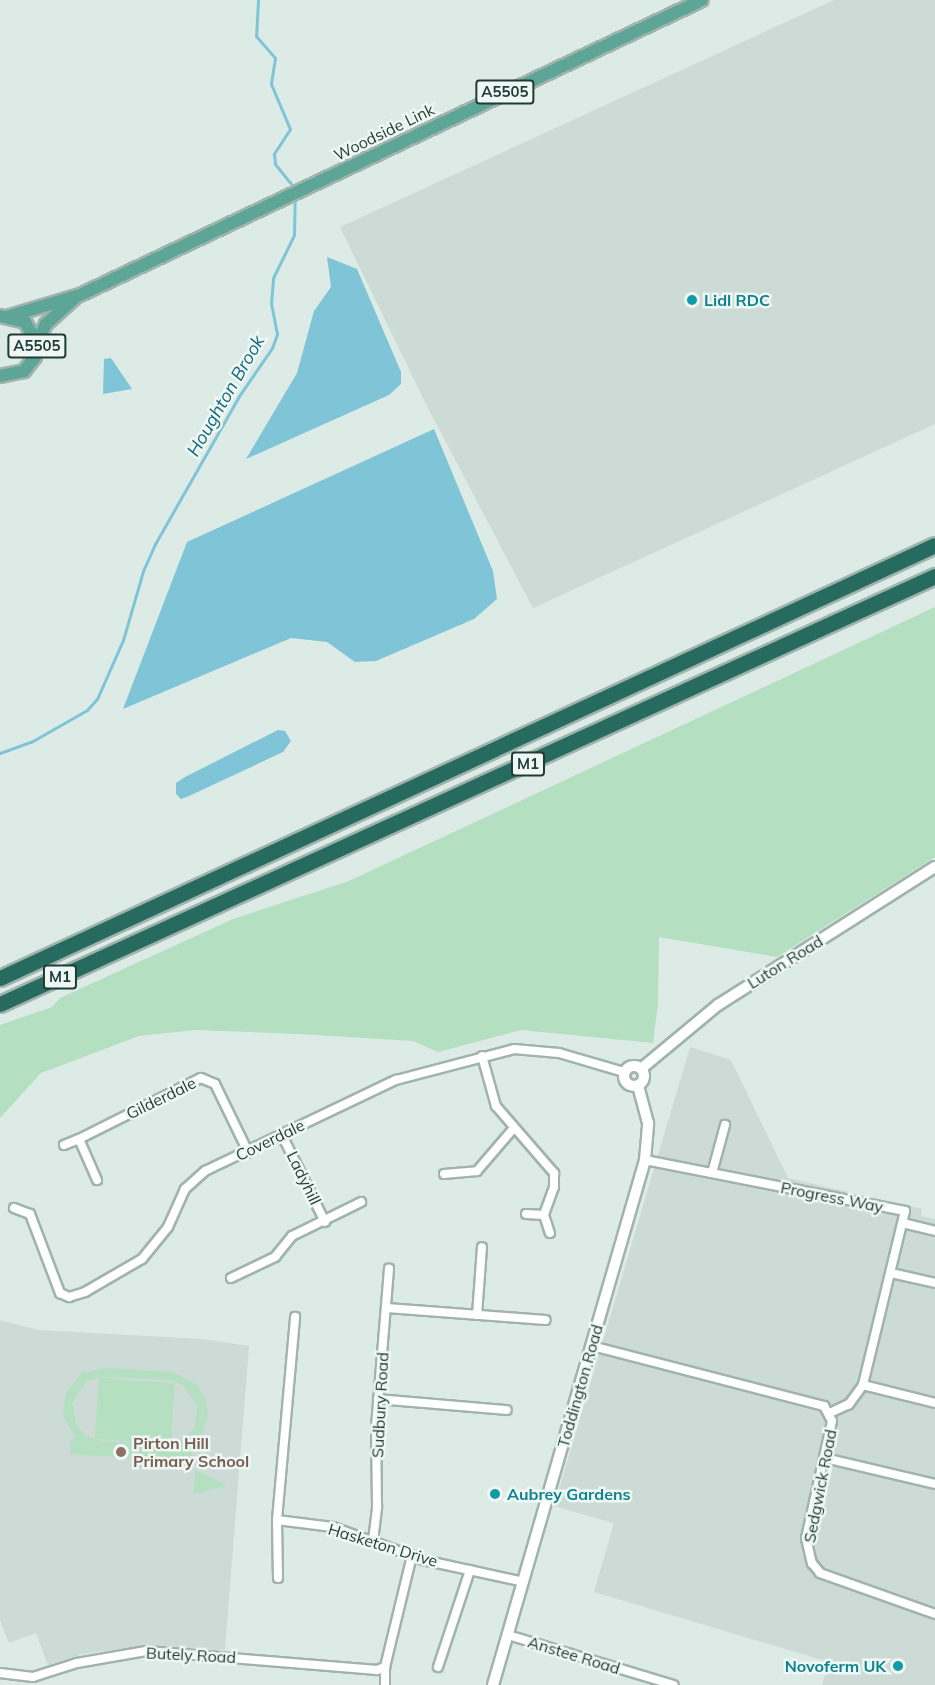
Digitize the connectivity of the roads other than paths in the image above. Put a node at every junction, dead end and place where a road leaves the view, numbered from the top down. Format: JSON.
{"nodes":[{"id":1,"x":702,"y":0,"type":"edge"},
{"id":2,"x":80,"y":295,"type":"junction"},
{"id":3,"x":4,"y":315,"type":"edge"},
{"id":4,"x":37,"y":343,"type":"junction"},
{"id":5,"x":0,"y":375,"type":"edge"},
{"id":6,"x":935,"y":545,"type":"edge"},
{"id":7,"x":935,"y":576,"type":"edge"},
{"id":8,"x":935,"y":588,"type":"edge"},
{"id":9,"x":680,"y":696,"type":"junction"},
{"id":10,"x":935,"y":867,"type":"edge"},
{"id":11,"x":0,"y":978,"type":"edge"},
{"id":12,"x":0,"y":1004,"type":"edge"},
{"id":13,"x":482,"y":1056,"type":"junction"},
{"id":14,"x":642,"y":1068,"type":"junction"},
{"id":15,"x":624,"y":1072,"type":"junction"},
{"id":16,"x":638,"y":1086,"type":"junction"},
{"id":17,"x":725,"y":1125,"type":"dead end"},
{"id":18,"x":513,"y":1129,"type":"junction"},
{"id":19,"x":282,"y":1135,"type":"junction"},
{"id":20,"x":79,"y":1139,"type":"junction"},
{"id":21,"x":64,"y":1145,"type":"dead end"},
{"id":22,"x":248,"y":1152,"type":"junction"},
{"id":23,"x":645,"y":1160,"type":"junction"},
{"id":24,"x":711,"y":1173,"type":"junction"},
{"id":25,"x":444,"y":1174,"type":"dead end"},
{"id":26,"x":97,"y":1180,"type":"dead end"},
{"id":27,"x":361,"y":1202,"type":"dead end"},
{"id":28,"x":15,"y":1208,"type":"dead end"},
{"id":29,"x":526,"y":1214,"type":"dead end"},
{"id":30,"x":544,"y":1215,"type":"junction"},
{"id":31,"x":325,"y":1222,"type":"junction"},
{"id":32,"x":903,"y":1223,"type":"junction"},
{"id":33,"x":935,"y":1230,"type":"edge"},
{"id":34,"x":550,"y":1233,"type":"dead end"},
{"id":35,"x":482,"y":1247,"type":"dead end"},
{"id":36,"x":389,"y":1269,"type":"dead end"},
{"id":37,"x":891,"y":1273,"type":"junction"},
{"id":38,"x":231,"y":1278,"type":"dead end"},
{"id":39,"x":935,"y":1283,"type":"edge"},
{"id":40,"x":387,"y":1308,"type":"junction"},
{"id":41,"x":477,"y":1315,"type":"junction"},
{"id":42,"x":295,"y":1317,"type":"dead end"},
{"id":43,"x":546,"y":1320,"type":"dead end"},
{"id":44,"x":592,"y":1346,"type":"junction"},
{"id":45,"x":863,"y":1385,"type":"junction"},
{"id":46,"x":378,"y":1399,"type":"junction"},
{"id":47,"x":935,"y":1403,"type":"edge"},
{"id":48,"x":507,"y":1410,"type":"dead end"},
{"id":49,"x":830,"y":1413,"type":"junction"},
{"id":50,"x":825,"y":1458,"type":"junction"},
{"id":51,"x":935,"y":1484,"type":"edge"},
{"id":52,"x":277,"y":1520,"type":"junction"},
{"id":53,"x":373,"y":1541,"type":"junction"},
{"id":54,"x":412,"y":1555,"type":"junction"},
{"id":55,"x":470,"y":1570,"type":"junction"},
{"id":56,"x":278,"y":1578,"type":"dead end"},
{"id":57,"x":524,"y":1582,"type":"junction"},
{"id":58,"x":935,"y":1614,"type":"edge"},
{"id":59,"x":508,"y":1635,"type":"junction"},
{"id":60,"x":385,"y":1667,"type":"junction"},
{"id":61,"x":438,"y":1667,"type":"dead end"},
{"id":62,"x":0,"y":1673,"type":"edge"},
{"id":63,"x":385,"y":1685,"type":"edge"},
{"id":64,"x":493,"y":1685,"type":"edge"},
{"id":65,"x":674,"y":1685,"type":"edge"}],
"edges":[{"from":1,"to":2,"type":"main road","name":"Woodside Link","number":"A5505"},
{"from":2,"to":3,"type":"main road","name":"Woodside Link","number":"A5505"},
{"from":2,"to":4,"type":"main road","name":"Woodside Link","number":"A5505"},
{"from":3,"to":4,"type":"main road","number":"A5505"},
{"from":4,"to":5,"type":"main road","number":"A5505"},
{"from":6,"to":11,"type":"highway","number":"M1"},
{"from":7,"to":9,"type":"highway","number":"M1"},
{"from":8,"to":9,"type":"highway"},
{"from":9,"to":12,"type":"highway","number":"M1"},
{"from":10,"to":14,"type":"main road","name":"Luton Road"},
{"from":13,"to":15,"type":"street","name":"Coverdale"},
{"from":13,"to":18,"type":"street"},
{"from":13,"to":19,"type":"street","name":"Coverdale"},
{"from":14,"to":15,"type":"main road"},
{"from":14,"to":16,"type":"main road"},
{"from":15,"to":16,"type":"main road"},
{"from":16,"to":23,"type":"main road","name":"Toddington Road"},
{"from":17,"to":24,"type":"street"},
{"from":18,"to":25,"type":"street"},
{"from":18,"to":30,"type":"street"},
{"from":19,"to":22,"type":"street","name":"Coverdale"},
{"from":19,"to":31,"type":"street","name":"Ladyhill"},
{"from":20,"to":21,"type":"street"},
{"from":20,"to":22,"type":"street","name":"Gilderdale"},
{"from":20,"to":26,"type":"street"},
{"from":22,"to":28,"type":"street","name":"Coverdale"},
{"from":23,"to":24,"type":"street","name":"Progress Way"},
{"from":23,"to":44,"type":"main road","name":"Toddington Road"},
{"from":24,"to":32,"type":"street","name":"Progress Way"},
{"from":27,"to":31,"type":"street","name":"Ladyhill"},
{"from":29,"to":30,"type":"street"},
{"from":30,"to":34,"type":"street"},
{"from":31,"to":38,"type":"street","name":"Ladyhill"},
{"from":32,"to":33,"type":"street"},
{"from":32,"to":37,"type":"street","name":"Progress Way"},
{"from":35,"to":41,"type":"street"},
{"from":36,"to":40,"type":"street","name":"Sudbury Road"},
{"from":37,"to":39,"type":"street"},
{"from":37,"to":45,"type":"street","name":"Progress Way"},
{"from":40,"to":41,"type":"street"},
{"from":40,"to":46,"type":"street","name":"Sudbury Road"},
{"from":41,"to":43,"type":"street"},
{"from":42,"to":52,"type":"street"},
{"from":44,"to":49,"type":"street","name":"Sedgwick Road"},
{"from":44,"to":57,"type":"main road","name":"Toddington Road"},
{"from":45,"to":47,"type":"street"},
{"from":45,"to":49,"type":"street","name":"Progress Way"},
{"from":46,"to":48,"type":"street"},
{"from":46,"to":53,"type":"street","name":"Sudbury Road"},
{"from":49,"to":50,"type":"street","name":"Sedgwick Road"},
{"from":50,"to":51,"type":"street"},
{"from":50,"to":58,"type":"street","name":"Sedgwick Road"},
{"from":52,"to":53,"type":"street","name":"Hasketon Drive"},
{"from":52,"to":56,"type":"street"},
{"from":53,"to":54,"type":"street","name":"Hasketon Drive"},
{"from":54,"to":55,"type":"street","name":"Hasketon Drive"},
{"from":54,"to":60,"type":"street"},
{"from":55,"to":57,"type":"street","name":"Hasketon Drive"},
{"from":55,"to":61,"type":"street"},
{"from":57,"to":59,"type":"main road","name":"Toddington Road"},
{"from":59,"to":64,"type":"main road","name":"Toddington Road"},
{"from":59,"to":65,"type":"street","name":"Anstee Road"},
{"from":60,"to":62,"type":"street","name":"Butely Road"},
{"from":60,"to":63,"type":"street"}]}
